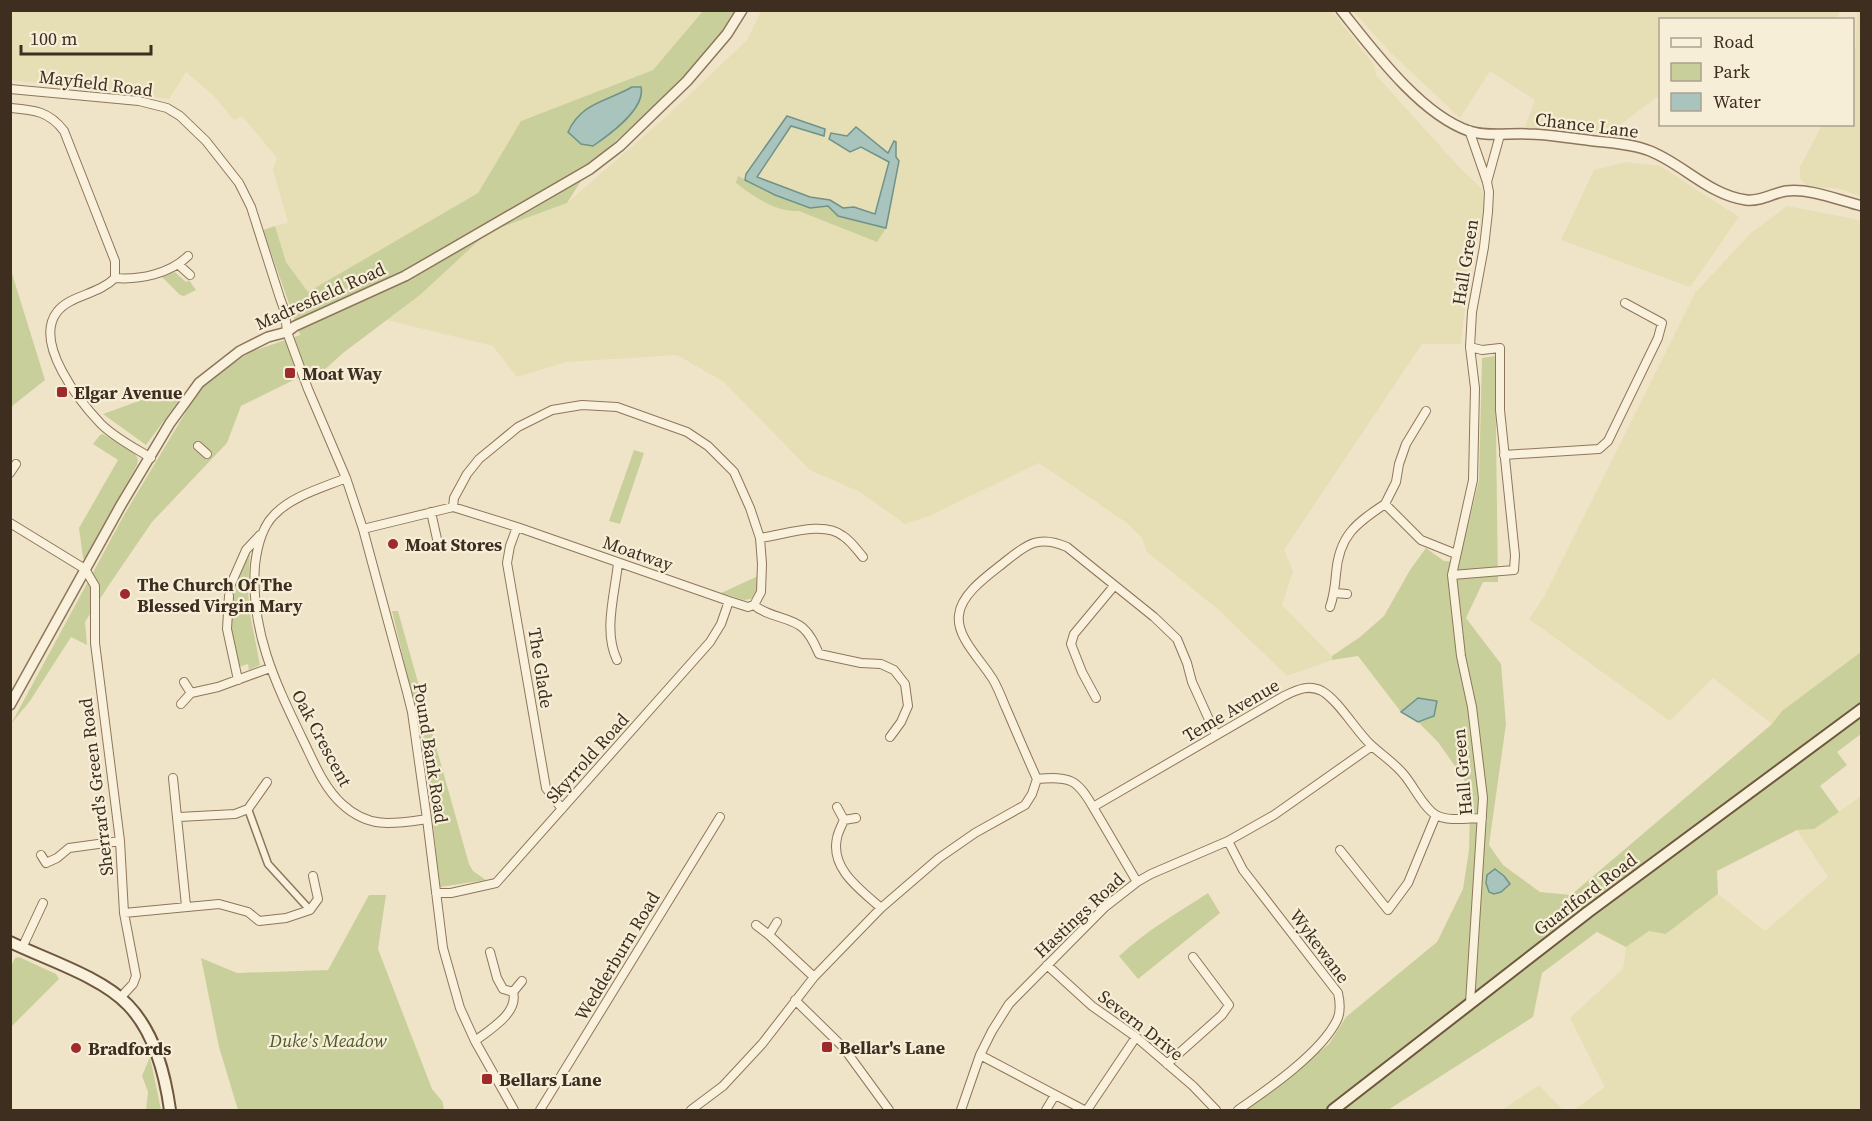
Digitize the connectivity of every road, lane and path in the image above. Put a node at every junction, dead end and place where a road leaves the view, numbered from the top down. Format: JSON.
{"nodes":[{"id":1,"x":742,"y":10,"type":"edge"},
{"id":2,"x":1341,"y":10,"type":"edge"},
{"id":3,"x":10,"y":89,"type":"edge"},
{"id":4,"x":10,"y":108,"type":"edge"},
{"id":5,"x":1469,"y":130,"type":"junction"},
{"id":6,"x":1500,"y":135,"type":"junction"},
{"id":7,"x":1487,"y":182,"type":"junction"},
{"id":8,"x":1862,"y":206,"type":"edge"},
{"id":9,"x":188,"y":256,"type":"dead end"},
{"id":10,"x":179,"y":265,"type":"junction"},
{"id":11,"x":190,"y":275,"type":"dead end"},
{"id":12,"x":115,"y":278,"type":"junction"},
{"id":13,"x":1625,"y":303,"type":"dead end"},
{"id":14,"x":287,"y":332,"type":"junction"},
{"id":15,"x":1470,"y":347,"type":"junction"},
{"id":16,"x":1426,"y":411,"type":"dead end"},
{"id":17,"x":198,"y":446,"type":"dead end"},
{"id":18,"x":207,"y":454,"type":"dead end"},
{"id":19,"x":1504,"y":455,"type":"junction"},
{"id":20,"x":151,"y":458,"type":"junction"},
{"id":21,"x":16,"y":464,"type":"dead end"},
{"id":22,"x":10,"y":473,"type":"edge"},
{"id":23,"x":346,"y":478,"type":"junction"},
{"id":24,"x":1385,"y":504,"type":"junction"},
{"id":25,"x":453,"y":507,"type":"junction"},
{"id":26,"x":431,"y":512,"type":"junction"},
{"id":27,"x":10,"y":523,"type":"edge"},
{"id":28,"x":517,"y":527,"type":"junction"},
{"id":29,"x":363,"y":529,"type":"junction"},
{"id":30,"x":261,"y":534,"type":"junction"},
{"id":31,"x":760,"y":538,"type":"junction"},
{"id":32,"x":439,"y":548,"type":"dead end"},
{"id":33,"x":1456,"y":554,"type":"junction"},
{"id":34,"x":863,"y":557,"type":"dead end"},
{"id":35,"x":618,"y":563,"type":"junction"},
{"id":36,"x":86,"y":569,"type":"junction"},
{"id":37,"x":1452,"y":575,"type":"junction"},
{"id":38,"x":231,"y":584,"type":"dead end"},
{"id":39,"x":1114,"y":586,"type":"junction"},
{"id":40,"x":1335,"y":593,"type":"junction"},
{"id":41,"x":1347,"y":594,"type":"dead end"},
{"id":42,"x":229,"y":596,"type":"dead end"},
{"id":43,"x":729,"y":601,"type":"junction"},
{"id":44,"x":754,"y":605,"type":"junction"},
{"id":45,"x":1330,"y":607,"type":"dead end"},
{"id":46,"x":617,"y":660,"type":"dead end"},
{"id":47,"x":270,"y":668,"type":"junction"},
{"id":48,"x":238,"y":680,"type":"junction"},
{"id":49,"x":184,"y":682,"type":"dead end"},
{"id":50,"x":191,"y":693,"type":"junction"},
{"id":51,"x":1096,"y":698,"type":"dead end"},
{"id":52,"x":181,"y":704,"type":"dead end"},
{"id":53,"x":10,"y":705,"type":"edge"},
{"id":54,"x":1862,"y":709,"type":"edge"},
{"id":55,"x":1216,"y":735,"type":"junction"},
{"id":56,"x":890,"y":737,"type":"dead end"},
{"id":57,"x":1372,"y":746,"type":"junction"},
{"id":58,"x":173,"y":778,"type":"dead end"},
{"id":59,"x":1037,"y":779,"type":"junction"},
{"id":60,"x":267,"y":782,"type":"dead end"},
{"id":61,"x":837,"y":807,"type":"dead end"},
{"id":62,"x":1093,"y":807,"type":"junction"},
{"id":63,"x":248,"y":809,"type":"junction"},
{"id":64,"x":562,"y":809,"type":"junction"},
{"id":65,"x":1436,"y":815,"type":"junction"},
{"id":66,"x":179,"y":817,"type":"junction"},
{"id":67,"x":720,"y":817,"type":"dead end"},
{"id":68,"x":856,"y":818,"type":"dead end"},
{"id":69,"x":1482,"y":818,"type":"junction"},
{"id":70,"x":427,"y":819,"type":"junction"},
{"id":71,"x":844,"y":820,"type":"junction"},
{"id":72,"x":120,"y":841,"type":"junction"},
{"id":73,"x":1228,"y":841,"type":"junction"},
{"id":74,"x":1340,"y":850,"type":"dead end"},
{"id":75,"x":41,"y":855,"type":"dead end"},
{"id":76,"x":313,"y":876,"type":"dead end"},
{"id":77,"x":1137,"y":882,"type":"junction"},
{"id":78,"x":436,"y":893,"type":"junction"},
{"id":79,"x":42,"y":903,"type":"dead end"},
{"id":80,"x":186,"y":906,"type":"junction"},
{"id":81,"x":881,"y":908,"type":"junction"},
{"id":82,"x":310,"y":910,"type":"junction"},
{"id":83,"x":124,"y":913,"type":"junction"},
{"id":84,"x":777,"y":922,"type":"dead end"},
{"id":85,"x":756,"y":925,"type":"dead end"},
{"id":86,"x":769,"y":935,"type":"junction"},
{"id":87,"x":10,"y":942,"type":"edge"},
{"id":88,"x":22,"y":948,"type":"junction"},
{"id":89,"x":490,"y":952,"type":"dead end"},
{"id":90,"x":1193,"y":957,"type":"dead end"},
{"id":91,"x":1047,"y":965,"type":"junction"},
{"id":92,"x":814,"y":977,"type":"junction"},
{"id":93,"x":522,"y":981,"type":"dead end"},
{"id":94,"x":513,"y":992,"type":"junction"},
{"id":95,"x":120,"y":998,"type":"junction"},
{"id":96,"x":795,"y":1000,"type":"junction"},
{"id":97,"x":1470,"y":1003,"type":"junction"},
{"id":98,"x":1136,"y":1037,"type":"junction"},
{"id":99,"x":475,"y":1041,"type":"junction"},
{"id":100,"x":980,"y":1055,"type":"junction"},
{"id":101,"x":1167,"y":1064,"type":"junction"},
{"id":102,"x":1055,"y":1095,"type":"junction"},
{"id":103,"x":512,"y":1109,"type":"edge"},
{"id":104,"x":170,"y":1110,"type":"edge"},
{"id":105,"x":540,"y":1110,"type":"edge"},
{"id":106,"x":692,"y":1110,"type":"edge"},
{"id":107,"x":889,"y":1110,"type":"edge"},
{"id":108,"x":961,"y":1110,"type":"edge"},
{"id":109,"x":1046,"y":1110,"type":"edge"},
{"id":110,"x":1085,"y":1110,"type":"edge"},
{"id":111,"x":1216,"y":1110,"type":"edge"},
{"id":112,"x":1238,"y":1110,"type":"edge"},
{"id":113,"x":1333,"y":1110,"type":"edge"}],
"edges":[{"from":1,"to":14,"type":"street","name":"Madresfield Road"},
{"from":2,"to":5,"type":"street","name":"Chance Lane"},
{"from":3,"to":14,"type":"street","name":"Mayfield Road"},
{"from":4,"to":12,"type":"street"},
{"from":5,"to":6,"type":"street","name":"Chance Lane"},
{"from":5,"to":7,"type":"street","name":"Hall Green"},
{"from":6,"to":7,"type":"street","name":"Hall Green"},
{"from":6,"to":8,"type":"street","name":"Chance Lane"},
{"from":7,"to":15,"type":"street","name":"Hall Green"},
{"from":9,"to":10,"type":"street"},
{"from":10,"to":11,"type":"street"},
{"from":10,"to":12,"type":"street"},
{"from":12,"to":20,"type":"street"},
{"from":13,"to":19,"type":"street"},
{"from":14,"to":20,"type":"street","name":"Madresfield Road"},
{"from":14,"to":23,"type":"street","name":"Pound Bank Road"},
{"from":15,"to":19,"type":"street"},
{"from":15,"to":33,"type":"street","name":"Hall Green"},
{"from":16,"to":24,"type":"street"},
{"from":17,"to":18,"type":"street"},
{"from":19,"to":37,"type":"street"},
{"from":20,"to":36,"type":"street","name":"Madresfield Road"},
{"from":21,"to":22,"type":"street"},
{"from":23,"to":29,"type":"street","name":"Pound Bank Road"},
{"from":23,"to":30,"type":"street","name":"Oak Crescent"},
{"from":24,"to":33,"type":"street"},
{"from":24,"to":40,"type":"street"},
{"from":25,"to":26,"type":"street"},
{"from":25,"to":28,"type":"street","name":"Moatway"},
{"from":25,"to":31,"type":"street"},
{"from":26,"to":29,"type":"street"},
{"from":26,"to":32,"type":"street"},
{"from":27,"to":36,"type":"street"},
{"from":28,"to":35,"type":"street","name":"Moatway"},
{"from":28,"to":64,"type":"street","name":"The Glade"},
{"from":29,"to":70,"type":"street","name":"Pound Bank Road"},
{"from":30,"to":38,"type":"street","name":"Oak Crescent"},
{"from":30,"to":47,"type":"street","name":"Oak Crescent"},
{"from":31,"to":34,"type":"street"},
{"from":31,"to":44,"type":"street"},
{"from":33,"to":37,"type":"street","name":"Hall Green"},
{"from":35,"to":43,"type":"street","name":"Moatway"},
{"from":35,"to":46,"type":"street"},
{"from":36,"to":53,"type":"street","name":"Madresfield Road"},
{"from":36,"to":72,"type":"street","name":"Sherrard's Green Road"},
{"from":37,"to":69,"type":"street","name":"Hall Green"},
{"from":39,"to":51,"type":"street"},
{"from":39,"to":55,"type":"street"},
{"from":39,"to":59,"type":"street"},
{"from":40,"to":41,"type":"street"},
{"from":40,"to":45,"type":"street"},
{"from":42,"to":48,"type":"street"},
{"from":43,"to":44,"type":"street","name":"Moatway"},
{"from":43,"to":64,"type":"street","name":"Skyrrold Road"},
{"from":44,"to":56,"type":"street","name":"Moatway"},
{"from":47,"to":48,"type":"street"},
{"from":47,"to":70,"type":"street","name":"Oak Crescent"},
{"from":48,"to":50,"type":"street"},
{"from":49,"to":50,"type":"street"},
{"from":50,"to":52,"type":"street"},
{"from":54,"to":97,"type":"main road","name":"Guarlford Road"},
{"from":55,"to":57,"type":"street","name":"Teme Avenue"},
{"from":55,"to":62,"type":"street","name":"Teme Avenue"},
{"from":57,"to":65,"type":"street","name":"Teme Avenue"},
{"from":57,"to":73,"type":"street","name":"Hastings Road"},
{"from":58,"to":66,"type":"street"},
{"from":59,"to":62,"type":"street"},
{"from":59,"to":81,"type":"street"},
{"from":60,"to":63,"type":"street"},
{"from":61,"to":71,"type":"street"},
{"from":62,"to":77,"type":"street"},
{"from":63,"to":66,"type":"street"},
{"from":63,"to":82,"type":"street"},
{"from":64,"to":78,"type":"street","name":"Skyrrold Road"},
{"from":65,"to":69,"type":"street"},
{"from":65,"to":74,"type":"street"},
{"from":66,"to":80,"type":"street"},
{"from":67,"to":105,"type":"street","name":"Wedderburn Road"},
{"from":68,"to":71,"type":"street"},
{"from":69,"to":97,"type":"street","name":"Hall Green"},
{"from":70,"to":78,"type":"street","name":"Pound Bank Road"},
{"from":71,"to":81,"type":"street"},
{"from":72,"to":75,"type":"street"},
{"from":72,"to":83,"type":"street","name":"Sherrard's Green Road"},
{"from":73,"to":77,"type":"street","name":"Hastings Road"},
{"from":73,"to":112,"type":"street","name":"Wykewane"},
{"from":76,"to":82,"type":"street"},
{"from":77,"to":91,"type":"street","name":"Hastings Road"},
{"from":78,"to":99,"type":"street","name":"Pound Bank Road"},
{"from":79,"to":88,"type":"street"},
{"from":80,"to":82,"type":"street"},
{"from":80,"to":83,"type":"street"},
{"from":81,"to":92,"type":"street"},
{"from":83,"to":95,"type":"street","name":"Sherrard's Green Road"},
{"from":84,"to":86,"type":"street"},
{"from":85,"to":86,"type":"street"},
{"from":86,"to":92,"type":"street"},
{"from":87,"to":88,"type":"main road"},
{"from":88,"to":95,"type":"main road"},
{"from":89,"to":94,"type":"street"},
{"from":90,"to":101,"type":"street"},
{"from":91,"to":98,"type":"street","name":"Severn Drive"},
{"from":91,"to":100,"type":"street","name":"Hastings Road"},
{"from":92,"to":96,"type":"street"},
{"from":93,"to":94,"type":"street"},
{"from":94,"to":99,"type":"street"},
{"from":95,"to":104,"type":"main road"},
{"from":96,"to":106,"type":"street"},
{"from":96,"to":107,"type":"street"},
{"from":97,"to":113,"type":"main road","name":"Guarlford Road"},
{"from":98,"to":101,"type":"street","name":"Severn Drive"},
{"from":98,"to":110,"type":"street"},
{"from":99,"to":103,"type":"street","name":"Pound Bank Road"},
{"from":100,"to":102,"type":"street"},
{"from":100,"to":108,"type":"street","name":"Hastings Road"},
{"from":101,"to":111,"type":"street","name":"Severn Drive"},
{"from":102,"to":109,"type":"street"},
{"from":102,"to":110,"type":"street"}]}
